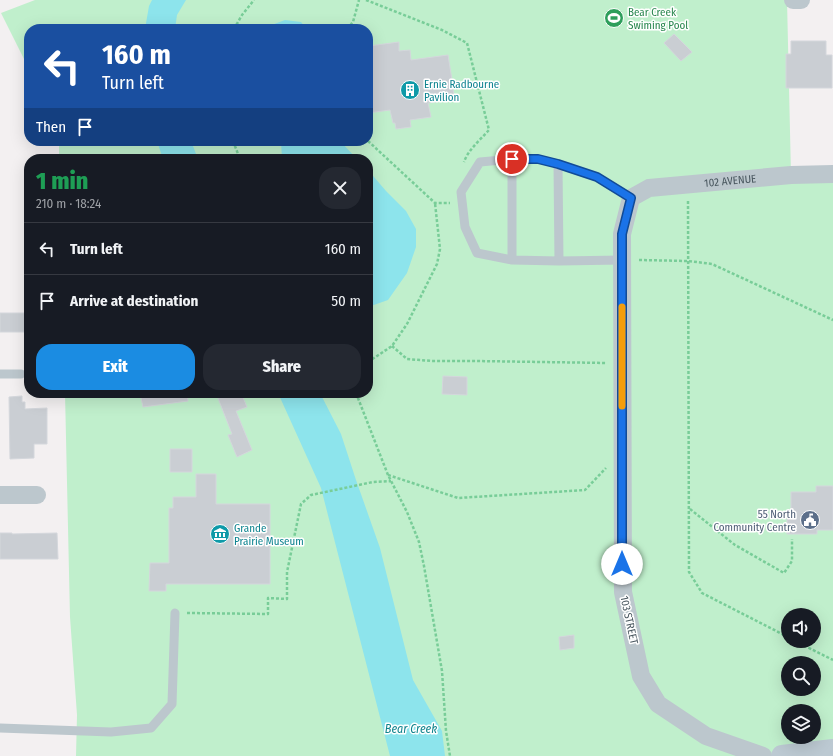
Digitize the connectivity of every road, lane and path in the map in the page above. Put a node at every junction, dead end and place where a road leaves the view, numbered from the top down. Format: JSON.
{"nodes":[{"id":1,"x":254,"y":0,"type":"edge"},
{"id":2,"x":358,"y":0,"type":"edge"},
{"id":3,"x":366,"y":0,"type":"edge"},
{"id":4,"x":793,"y":0,"type":"edge"},
{"id":5,"x":800,"y":0,"type":"edge"},
{"id":6,"x":237,"y":24,"type":"edge"},
{"id":7,"x":351,"y":24,"type":"edge"},
{"id":8,"x":373,"y":145,"type":"edge"},
{"id":9,"x":512,"y":159,"type":"junction"},
{"id":10,"x":463,"y":164,"type":"dead end"},
{"id":11,"x":558,"y":164,"type":"junction"},
{"id":12,"x":833,"y":174,"type":"edge"},
{"id":13,"x":688,"y":184,"type":"junction"},
{"id":14,"x":631,"y":198,"type":"junction"},
{"id":15,"x":435,"y":203,"type":"junction"},
{"id":16,"x":455,"y":203,"type":"dead end"},
{"id":17,"x":512,"y":260,"type":"junction"},
{"id":18,"x":622,"y":260,"type":"junction"},
{"id":19,"x":559,"y":261,"type":"junction"},
{"id":20,"x":688,"y":261,"type":"junction"},
{"id":21,"x":833,"y":320,"type":"edge"},
{"id":22,"x":392,"y":346,"type":"junction"},
{"id":23,"x":373,"y":359,"type":"edge"},
{"id":24,"x":609,"y":363,"type":"dead end"},
{"id":25,"x":0,"y":374,"type":"edge"},
{"id":26,"x":21,"y":374,"type":"dead end"},
{"id":27,"x":358,"y":398,"type":"edge"},
{"id":28,"x":610,"y":463,"type":"dead end"},
{"id":29,"x":388,"y":475,"type":"junction"},
{"id":30,"x":392,"y":481,"type":"junction"},
{"id":31,"x":0,"y":495,"type":"edge"},
{"id":32,"x":37,"y":495,"type":"dead end"},
{"id":33,"x":689,"y":509,"type":"junction"},
{"id":34,"x":792,"y":539,"type":"dead end"},
{"id":35,"x":175,"y":613,"type":"joint"},
{"id":36,"x":781,"y":633,"type":"edge"},
{"id":37,"x":809,"y":648,"type":"edge"},
{"id":38,"x":833,"y":660,"type":"edge"},
{"id":39,"x":0,"y":728,"type":"edge"},
{"id":40,"x":833,"y":750,"type":"edge"},
{"id":41,"x":450,"y":756,"type":"edge"},
{"id":42,"x":763,"y":756,"type":"edge"},
{"id":43,"x":782,"y":756,"type":"edge"}],
"edges":[{"from":1,"to":6,"type":"path"},
{"from":2,"to":7,"type":"path"},
{"from":3,"to":10,"type":"path"},
{"from":4,"to":5,"type":"street"},
{"from":8,"to":15,"type":"path"},
{"from":9,"to":11,"type":"lane"},
{"from":9,"to":17,"type":"lane"},
{"from":9,"to":17,"type":"lane"},
{"from":11,"to":14,"type":"lane"},
{"from":11,"to":19,"type":"lane"},
{"from":12,"to":13,"type":"street","name":"102 AVENUE"},
{"from":13,"to":14,"type":"street","name":"102 AVENUE"},
{"from":13,"to":20,"type":"path"},
{"from":14,"to":18,"type":"street","name":"103 STREET"},
{"from":15,"to":16,"type":"path"},
{"from":15,"to":22,"type":"path"},
{"from":17,"to":19,"type":"lane"},
{"from":18,"to":19,"type":"lane"},
{"from":18,"to":20,"type":"path"},
{"from":18,"to":42,"type":"street","name":"103 STREET"},
{"from":20,"to":21,"type":"path"},
{"from":20,"to":33,"type":"path"},
{"from":22,"to":23,"type":"path"},
{"from":22,"to":24,"type":"path"},
{"from":25,"to":26,"type":"lane"},
{"from":27,"to":29,"type":"path"},
{"from":28,"to":29,"type":"path"},
{"from":29,"to":30,"type":"path"},
{"from":30,"to":35,"type":"path"},
{"from":30,"to":41,"type":"path"},
{"from":31,"to":32,"type":"street"},
{"from":33,"to":34,"type":"path"},
{"from":33,"to":36,"type":"path"},
{"from":35,"to":39,"type":"lane"},
{"from":37,"to":38,"type":"path"},
{"from":40,"to":43,"type":"main road"}]}
